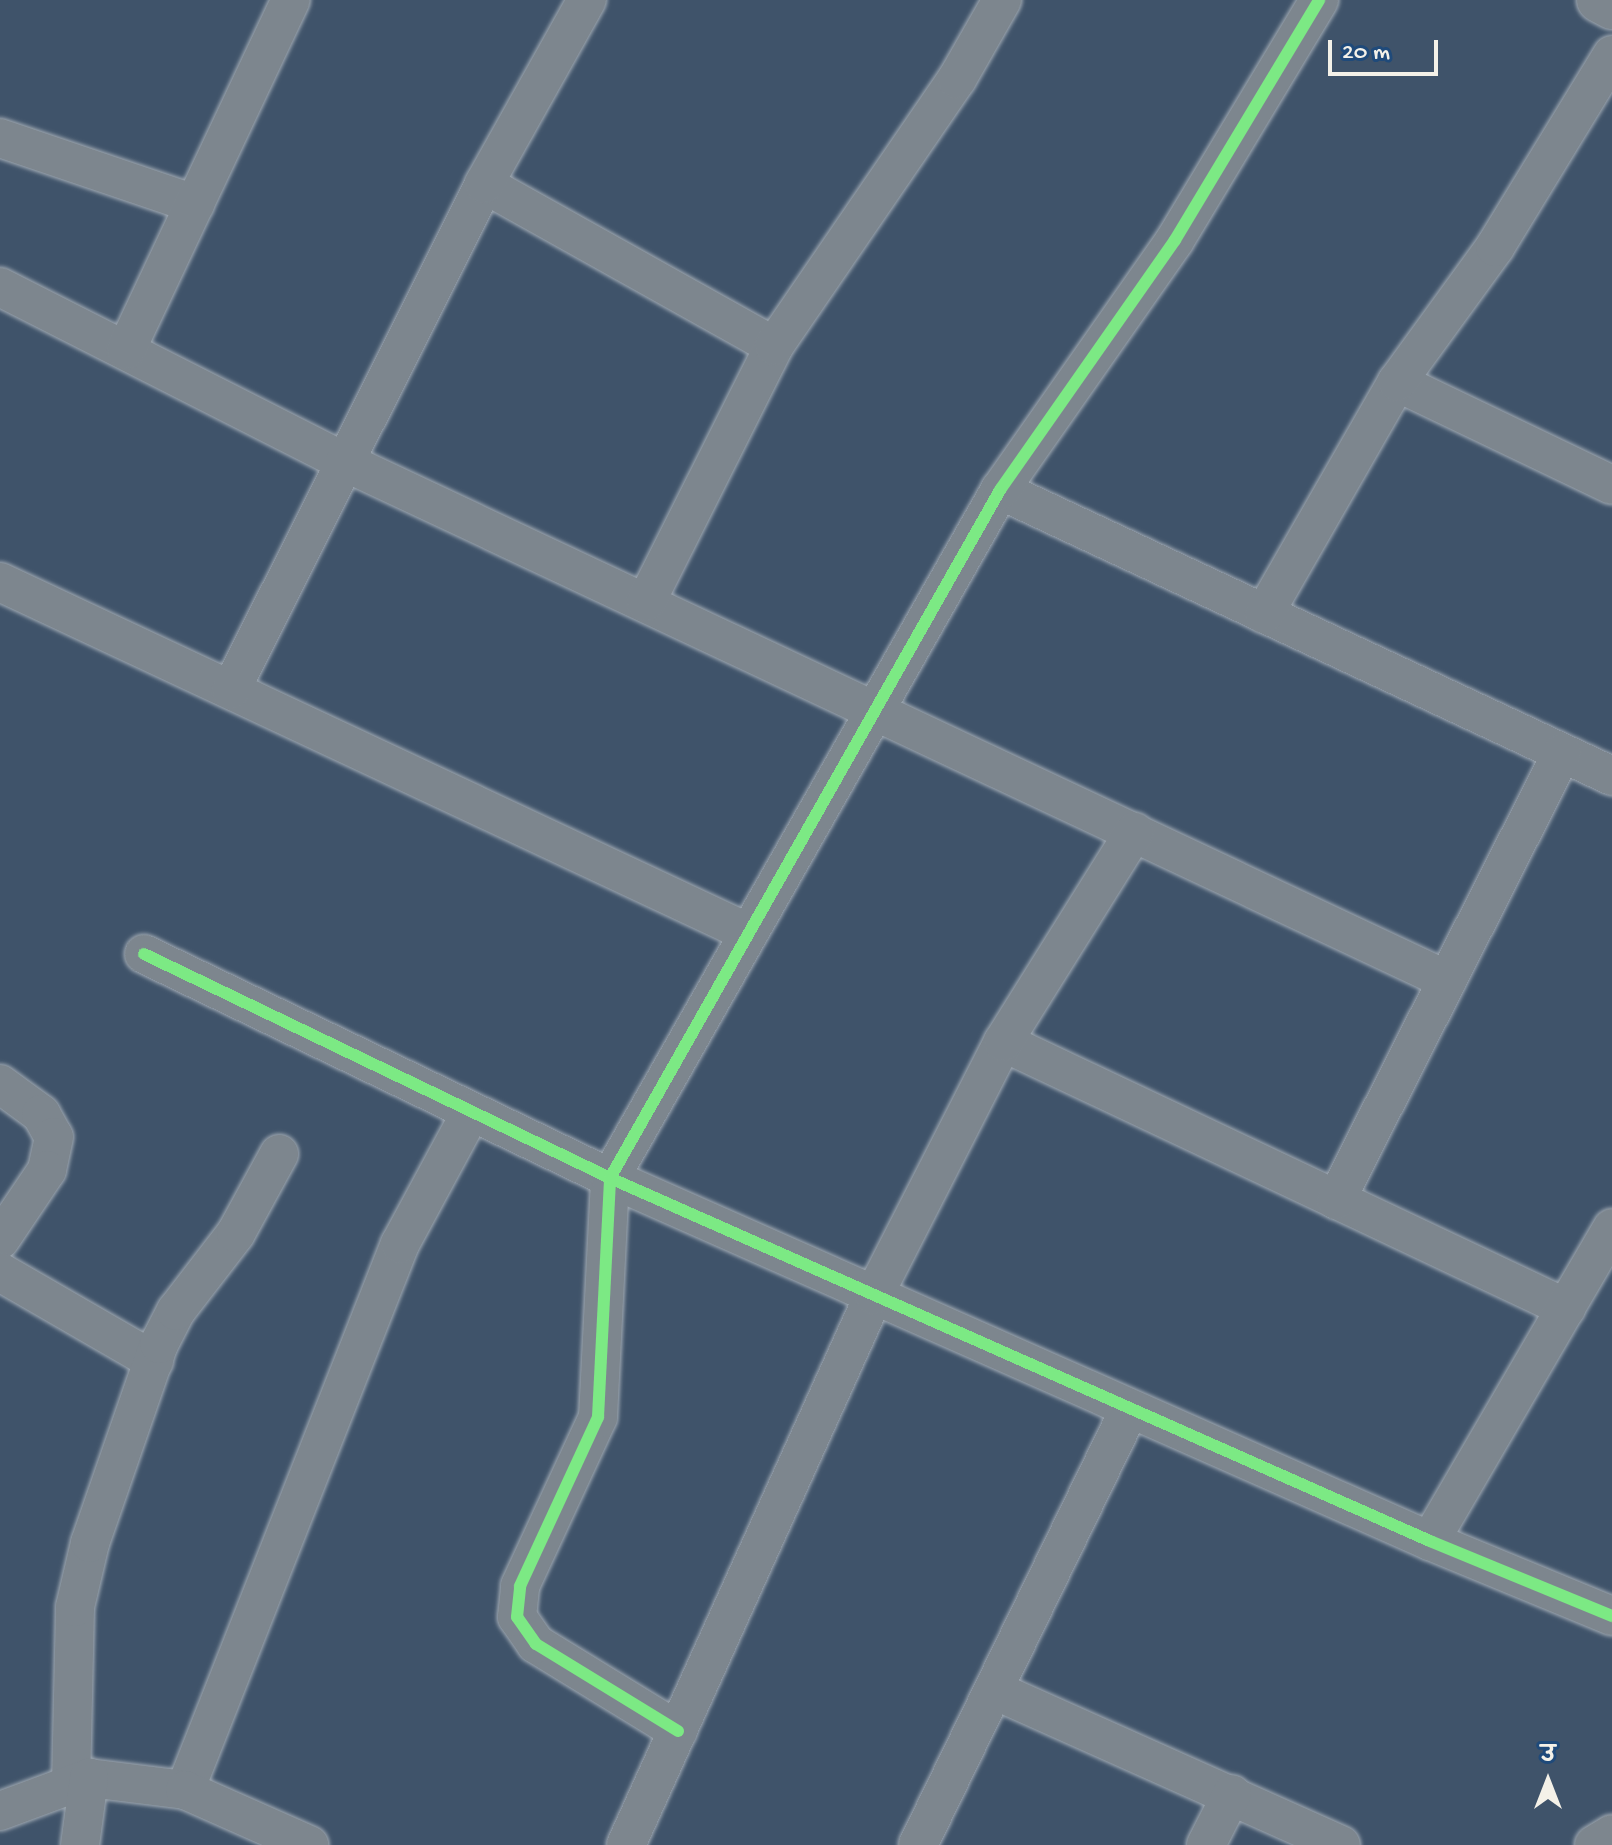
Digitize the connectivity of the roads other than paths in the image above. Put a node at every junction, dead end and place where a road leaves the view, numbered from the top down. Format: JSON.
{"nodes":[{"id":1,"x":291,"y":0,"type":"edge"},
{"id":2,"x":587,"y":0,"type":"edge"},
{"id":3,"x":1002,"y":0,"type":"edge"},
{"id":4,"x":1319,"y":0,"type":"edge"},
{"id":5,"x":1599,"y":0,"type":"edge"},
{"id":6,"x":1612,"y":7,"type":"edge"},
{"id":7,"x":1612,"y":55,"type":"edge"},
{"id":8,"x":0,"y":138,"type":"edge"},
{"id":9,"x":484,"y":184,"type":"junction"},
{"id":10,"x":195,"y":204,"type":"junction"},
{"id":11,"x":0,"y":287,"type":"edge"},
{"id":12,"x":774,"y":346,"type":"junction"},
{"id":13,"x":126,"y":350,"type":"junction"},
{"id":14,"x":1397,"y":382,"type":"junction"},
{"id":15,"x":345,"y":462,"type":"junction"},
{"id":16,"x":1612,"y":485,"type":"edge"},
{"id":17,"x":1000,"y":490,"type":"junction"},
{"id":18,"x":0,"y":582,"type":"edge"},
{"id":19,"x":646,"y":602,"type":"junction"},
{"id":20,"x":1264,"y":614,"type":"junction"},
{"id":21,"x":231,"y":690,"type":"junction"},
{"id":22,"x":875,"y":710,"type":"junction"},
{"id":23,"x":1562,"y":753,"type":"junction"},
{"id":24,"x":1612,"y":776,"type":"edge"},
{"id":25,"x":1134,"y":832,"type":"junction"},
{"id":26,"x":749,"y":933,"type":"junction"},
{"id":27,"x":144,"y":954,"type":"dead end"},
{"id":28,"x":1447,"y":980,"type":"junction"},
{"id":29,"x":1003,"y":1042,"type":"junction"},
{"id":30,"x":0,"y":1084,"type":"edge"},
{"id":31,"x":471,"y":1112,"type":"junction"},
{"id":32,"x":279,"y":1154,"type":"dead end"},
{"id":33,"x":610,"y":1178,"type":"junction"},
{"id":34,"x":1336,"y":1200,"type":"junction"},
{"id":35,"x":1612,"y":1228,"type":"edge"},
{"id":36,"x":0,"y":1240,"type":"edge"},
{"id":37,"x":0,"y":1272,"type":"edge"},
{"id":38,"x":874,"y":1295,"type":"junction"},
{"id":39,"x":1566,"y":1308,"type":"junction"},
{"id":40,"x":154,"y":1361,"type":"junction"},
{"id":41,"x":1130,"y":1409,"type":"junction"},
{"id":42,"x":1430,"y":1541,"type":"junction"},
{"id":43,"x":1612,"y":1616,"type":"edge"},
{"id":44,"x":994,"y":1690,"type":"junction"},
{"id":45,"x":678,"y":1731,"type":"junction"},
{"id":46,"x":80,"y":1782,"type":"junction"},
{"id":47,"x":185,"y":1790,"type":"junction"},
{"id":48,"x":1232,"y":1794,"type":"junction"},
{"id":49,"x":0,"y":1811,"type":"edge"},
{"id":50,"x":1612,"y":1834,"type":"edge"},
{"id":51,"x":80,"y":1845,"type":"edge"},
{"id":52,"x":309,"y":1845,"type":"edge"},
{"id":53,"x":626,"y":1845,"type":"edge"},
{"id":54,"x":918,"y":1845,"type":"edge"},
{"id":55,"x":1206,"y":1845,"type":"edge"},
{"id":56,"x":1341,"y":1845,"type":"edge"},
{"id":57,"x":1594,"y":1845,"type":"edge"}],
"edges":[{"from":1,"to":10,"type":"street"},
{"from":2,"to":9,"type":"street"},
{"from":3,"to":12,"type":"street"},
{"from":4,"to":17,"type":"street"},
{"from":5,"to":6,"type":"street"},
{"from":7,"to":14,"type":"street"},
{"from":8,"to":10,"type":"street"},
{"from":9,"to":12,"type":"street"},
{"from":9,"to":15,"type":"street"},
{"from":10,"to":13,"type":"street"},
{"from":11,"to":13,"type":"street"},
{"from":12,"to":19,"type":"street"},
{"from":13,"to":15,"type":"street"},
{"from":14,"to":16,"type":"street"},
{"from":14,"to":20,"type":"street"},
{"from":15,"to":19,"type":"street"},
{"from":15,"to":21,"type":"street"},
{"from":17,"to":20,"type":"street"},
{"from":17,"to":22,"type":"street"},
{"from":18,"to":21,"type":"street"},
{"from":19,"to":22,"type":"street"},
{"from":20,"to":23,"type":"street"},
{"from":21,"to":26,"type":"street"},
{"from":22,"to":25,"type":"street"},
{"from":22,"to":26,"type":"street"},
{"from":23,"to":24,"type":"street"},
{"from":23,"to":28,"type":"street"},
{"from":25,"to":28,"type":"street"},
{"from":25,"to":29,"type":"street"},
{"from":26,"to":33,"type":"street"},
{"from":27,"to":31,"type":"street"},
{"from":28,"to":34,"type":"street"},
{"from":29,"to":34,"type":"street"},
{"from":29,"to":38,"type":"street"},
{"from":30,"to":36,"type":"street"},
{"from":31,"to":33,"type":"street"},
{"from":31,"to":47,"type":"street"},
{"from":32,"to":40,"type":"street"},
{"from":33,"to":38,"type":"street"},
{"from":33,"to":45,"type":"street"},
{"from":34,"to":39,"type":"street"},
{"from":35,"to":39,"type":"street"},
{"from":37,"to":40,"type":"street"},
{"from":38,"to":41,"type":"street"},
{"from":38,"to":45,"type":"street"},
{"from":39,"to":42,"type":"street"},
{"from":40,"to":46,"type":"street"},
{"from":41,"to":42,"type":"street"},
{"from":41,"to":44,"type":"street"},
{"from":42,"to":43,"type":"street"},
{"from":44,"to":48,"type":"street"},
{"from":44,"to":54,"type":"street"},
{"from":45,"to":53,"type":"street"},
{"from":46,"to":47,"type":"street"},
{"from":46,"to":49,"type":"street"},
{"from":46,"to":51,"type":"street"},
{"from":47,"to":52,"type":"street"},
{"from":48,"to":55,"type":"street"},
{"from":48,"to":56,"type":"street"},
{"from":50,"to":57,"type":"street"}]}
